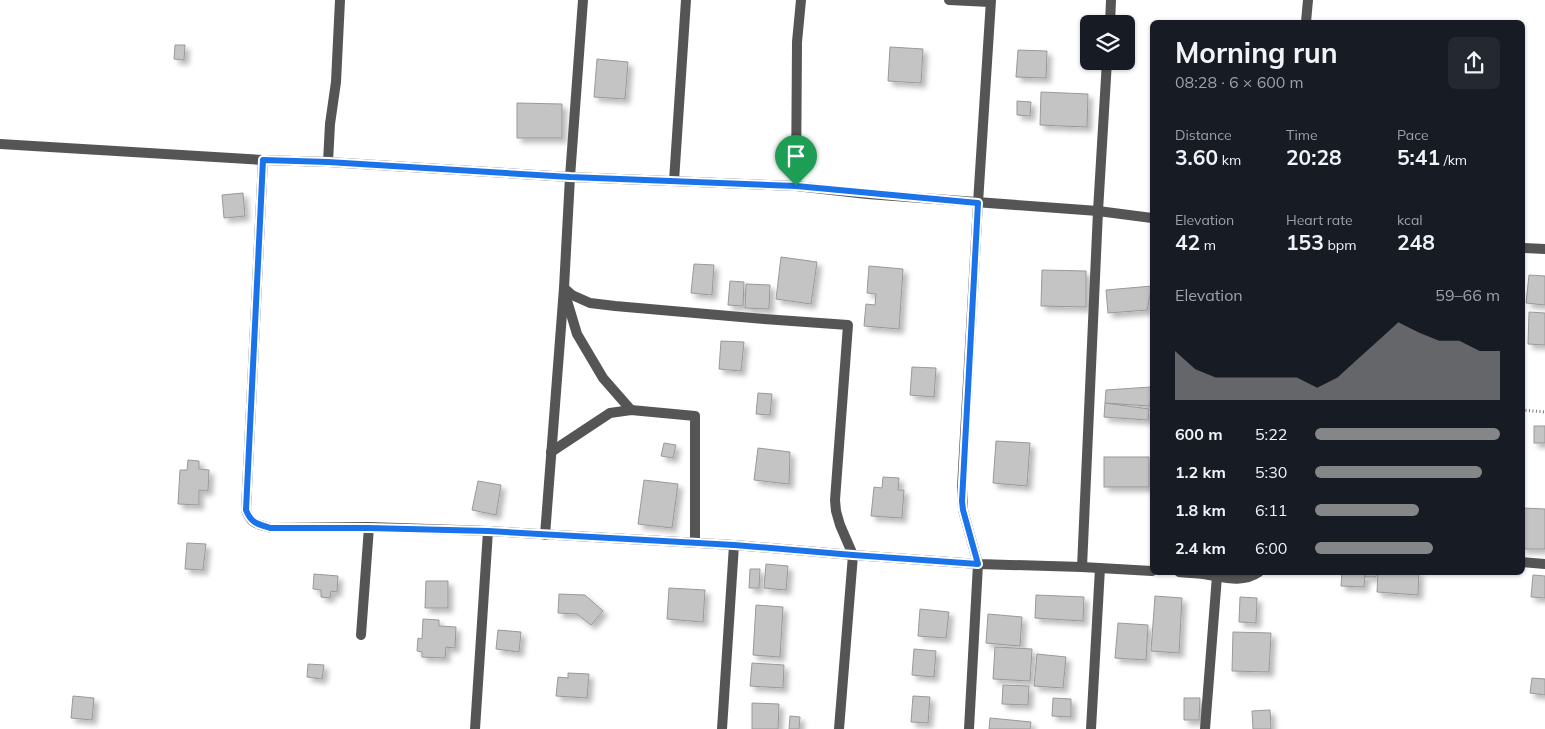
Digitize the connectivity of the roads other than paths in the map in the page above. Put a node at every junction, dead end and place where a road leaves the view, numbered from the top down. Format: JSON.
{"nodes":[{"id":1,"x":340,"y":0,"type":"edge"},
{"id":2,"x":583,"y":0,"type":"edge"},
{"id":3,"x":686,"y":0,"type":"edge"},
{"id":4,"x":801,"y":0,"type":"edge"},
{"id":5,"x":949,"y":0,"type":"edge"},
{"id":6,"x":1111,"y":0,"type":"edge"},
{"id":7,"x":1308,"y":0,"type":"edge"},
{"id":8,"x":990,"y":1,"type":"edge"},
{"id":9,"x":1110,"y":15,"type":"edge"},
{"id":10,"x":1306,"y":20,"type":"edge"},
{"id":11,"x":1106,"y":70,"type":"edge"},
{"id":12,"x":0,"y":144,"type":"edge"},
{"id":13,"x":263,"y":160,"type":"junction"},
{"id":14,"x":328,"y":162,"type":"junction"},
{"id":15,"x":570,"y":177,"type":"junction"},
{"id":16,"x":674,"y":181,"type":"junction"},
{"id":17,"x":796,"y":186,"type":"junction"},
{"id":18,"x":978,"y":203,"type":"junction"},
{"id":19,"x":1098,"y":211,"type":"junction"},
{"id":20,"x":1150,"y":218,"type":"edge"},
{"id":21,"x":1525,"y":248,"type":"edge"},
{"id":22,"x":1545,"y":249,"type":"edge"},
{"id":23,"x":564,"y":288,"type":"junction"},
{"id":24,"x":631,"y":410,"type":"junction"},
{"id":25,"x":551,"y":452,"type":"junction"},
{"id":26,"x":368,"y":528,"type":"junction"},
{"id":27,"x":488,"y":531,"type":"junction"},
{"id":28,"x":545,"y":535,"type":"junction"},
{"id":29,"x":695,"y":543,"type":"junction"},
{"id":30,"x":734,"y":545,"type":"junction"},
{"id":31,"x":853,"y":555,"type":"junction"},
{"id":32,"x":1525,"y":562,"type":"edge"},
{"id":33,"x":978,"y":564,"type":"junction"},
{"id":34,"x":1545,"y":564,"type":"edge"},
{"id":35,"x":1082,"y":567,"type":"junction"},
{"id":36,"x":1100,"y":568,"type":"junction"},
{"id":37,"x":1150,"y":571,"type":"edge"},
{"id":38,"x":1212,"y":575,"type":"edge"},
{"id":39,"x":1253,"y":575,"type":"edge"},
{"id":40,"x":1217,"y":576,"type":"junction"},
{"id":41,"x":361,"y":635,"type":"dead end"},
{"id":42,"x":475,"y":729,"type":"edge"},
{"id":43,"x":722,"y":729,"type":"edge"},
{"id":44,"x":839,"y":729,"type":"edge"},
{"id":45,"x":969,"y":729,"type":"edge"},
{"id":46,"x":1091,"y":729,"type":"edge"},
{"id":47,"x":1205,"y":729,"type":"edge"}],
"edges":[{"from":1,"to":14,"type":"street"},
{"from":2,"to":15,"type":"street"},
{"from":3,"to":16,"type":"street"},
{"from":4,"to":17,"type":"street"},
{"from":5,"to":8,"type":"street"},
{"from":6,"to":9,"type":"street"},
{"from":7,"to":10,"type":"street"},
{"from":8,"to":18,"type":"street"},
{"from":11,"to":19,"type":"street"},
{"from":12,"to":13,"type":"street"},
{"from":13,"to":14,"type":"street"},
{"from":13,"to":26,"type":"street"},
{"from":14,"to":15,"type":"street"},
{"from":15,"to":16,"type":"street"},
{"from":15,"to":23,"type":"street"},
{"from":16,"to":17,"type":"street"},
{"from":17,"to":18,"type":"street"},
{"from":18,"to":19,"type":"street"},
{"from":18,"to":33,"type":"street"},
{"from":19,"to":20,"type":"street"},
{"from":19,"to":35,"type":"street"},
{"from":21,"to":22,"type":"street"},
{"from":23,"to":24,"type":"street"},
{"from":23,"to":25,"type":"street"},
{"from":23,"to":31,"type":"street"},
{"from":24,"to":25,"type":"street"},
{"from":24,"to":29,"type":"street"},
{"from":25,"to":28,"type":"street"},
{"from":26,"to":27,"type":"street"},
{"from":26,"to":41,"type":"street"},
{"from":27,"to":28,"type":"street"},
{"from":27,"to":42,"type":"street"},
{"from":28,"to":29,"type":"street"},
{"from":29,"to":30,"type":"street"},
{"from":30,"to":31,"type":"street"},
{"from":30,"to":43,"type":"street"},
{"from":31,"to":33,"type":"street"},
{"from":31,"to":44,"type":"street"},
{"from":32,"to":34,"type":"street"},
{"from":33,"to":35,"type":"street"},
{"from":33,"to":45,"type":"street"},
{"from":35,"to":36,"type":"street"},
{"from":36,"to":37,"type":"street"},
{"from":36,"to":46,"type":"street"},
{"from":38,"to":40,"type":"street"},
{"from":39,"to":40,"type":"street"},
{"from":40,"to":47,"type":"street"}]}
